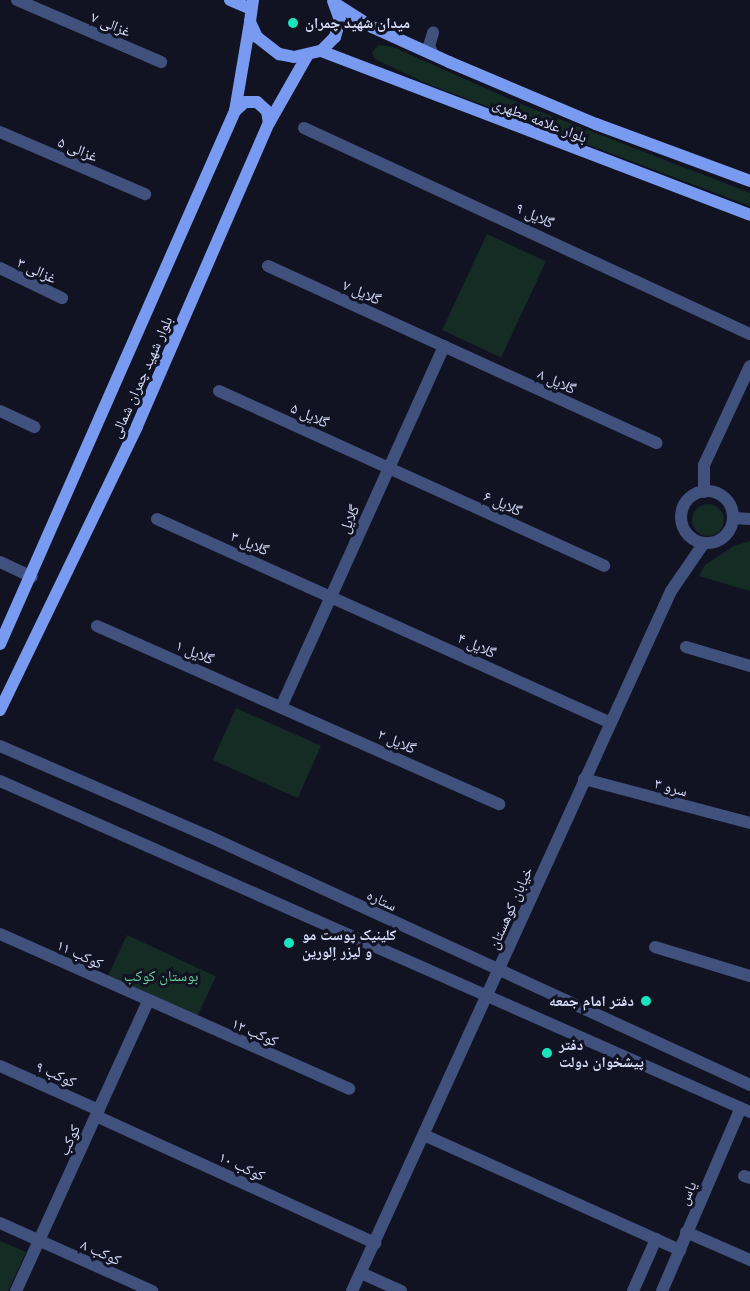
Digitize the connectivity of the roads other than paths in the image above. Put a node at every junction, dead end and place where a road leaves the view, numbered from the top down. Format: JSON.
{"nodes":[{"id":1,"x":17,"y":0,"type":"edge"},
{"id":2,"x":230,"y":0,"type":"edge"},
{"id":3,"x":334,"y":2,"type":"edge"},
{"id":4,"x":251,"y":4,"type":"edge"},
{"id":5,"x":250,"y":22,"type":"junction"},
{"id":6,"x":433,"y":33,"type":"dead end"},
{"id":7,"x":321,"y":51,"type":"junction"},
{"id":8,"x":433,"y":54,"type":"junction"},
{"id":9,"x":307,"y":56,"type":"junction"},
{"id":10,"x":160,"y":62,"type":"dead end"},
{"id":11,"x":235,"y":111,"type":"junction"},
{"id":12,"x":269,"y":123,"type":"junction"},
{"id":13,"x":304,"y":128,"type":"dead end"},
{"id":14,"x":0,"y":132,"type":"edge"},
{"id":15,"x":750,"y":182,"type":"edge"},
{"id":16,"x":145,"y":194,"type":"dead end"},
{"id":17,"x":750,"y":215,"type":"edge"},
{"id":18,"x":268,"y":266,"type":"dead end"},
{"id":19,"x":0,"y":268,"type":"edge"},
{"id":20,"x":62,"y":298,"type":"dead end"},
{"id":21,"x":750,"y":334,"type":"edge"},
{"id":22,"x":444,"y":346,"type":"junction"},
{"id":23,"x":750,"y":366,"type":"edge"},
{"id":24,"x":219,"y":390,"type":"dead end"},
{"id":25,"x":0,"y":411,"type":"edge"},
{"id":26,"x":34,"y":427,"type":"dead end"},
{"id":27,"x":657,"y":443,"type":"dead end"},
{"id":28,"x":389,"y":467,"type":"junction"},
{"id":29,"x":704,"y":492,"type":"junction"},
{"id":30,"x":733,"y":518,"type":"junction"},
{"id":31,"x":157,"y":519,"type":"dead end"},
{"id":32,"x":750,"y":519,"type":"edge"},
{"id":33,"x":704,"y":543,"type":"junction"},
{"id":34,"x":0,"y":562,"type":"edge"},
{"id":35,"x":604,"y":566,"type":"dead end"},
{"id":36,"x":32,"y":577,"type":"junction"},
{"id":37,"x":332,"y":595,"type":"junction"},
{"id":38,"x":97,"y":626,"type":"dead end"},
{"id":39,"x":0,"y":644,"type":"edge"},
{"id":40,"x":686,"y":647,"type":"dead end"},
{"id":41,"x":750,"y":666,"type":"edge"},
{"id":42,"x":282,"y":705,"type":"junction"},
{"id":43,"x":0,"y":710,"type":"edge"},
{"id":44,"x":610,"y":723,"type":"junction"},
{"id":45,"x":0,"y":746,"type":"edge"},
{"id":46,"x":584,"y":779,"type":"junction"},
{"id":47,"x":0,"y":781,"type":"edge"},
{"id":48,"x":499,"y":804,"type":"dead end"},
{"id":49,"x":750,"y":823,"type":"edge"},
{"id":50,"x":0,"y":934,"type":"edge"},
{"id":51,"x":655,"y":947,"type":"dead end"},
{"id":52,"x":498,"y":971,"type":"junction"},
{"id":53,"x":750,"y":976,"type":"edge"},
{"id":54,"x":488,"y":994,"type":"junction"},
{"id":55,"x":148,"y":1001,"type":"junction"},
{"id":56,"x":0,"y":1065,"type":"edge"},
{"id":57,"x":750,"y":1085,"type":"edge"},
{"id":58,"x":349,"y":1089,"type":"dead end"},
{"id":59,"x":746,"y":1110,"type":"edge"},
{"id":60,"x":98,"y":1113,"type":"junction"},
{"id":61,"x":424,"y":1135,"type":"junction"},
{"id":62,"x":0,"y":1223,"type":"edge"},
{"id":63,"x":686,"y":1232,"type":"junction"},
{"id":64,"x":656,"y":1239,"type":"junction"},
{"id":65,"x":39,"y":1241,"type":"junction"},
{"id":66,"x":375,"y":1243,"type":"junction"},
{"id":67,"x":680,"y":1250,"type":"junction"},
{"id":68,"x":750,"y":1260,"type":"edge"},
{"id":69,"x":361,"y":1274,"type":"junction"},
{"id":70,"x":16,"y":1291,"type":"edge"},
{"id":71,"x":152,"y":1291,"type":"edge"},
{"id":72,"x":352,"y":1291,"type":"edge"},
{"id":73,"x":401,"y":1291,"type":"edge"},
{"id":74,"x":633,"y":1291,"type":"edge"},
{"id":75,"x":662,"y":1291,"type":"edge"}],
"edges":[{"from":1,"to":10,"type":"street","name":"غزالی ۷"},
{"from":2,"to":4,"type":"main road"},
{"from":3,"to":7,"type":"main road"},
{"from":3,"to":8,"type":"main road","name":"بلوار علامه مطهری"},
{"from":4,"to":5,"type":"main road","name":"بلوار شهید چمران شمالی"},
{"from":5,"to":9,"type":"main road"},
{"from":5,"to":11,"type":"main road","name":"بلوار شهید چمران شمالی"},
{"from":6,"to":8,"type":"street"},
{"from":7,"to":9,"type":"main road"},
{"from":7,"to":17,"type":"main road","name":"بلوار علامه مطهری"},
{"from":8,"to":15,"type":"main road","name":"بلوار علامه مطهری"},
{"from":9,"to":12,"type":"main road","name":"بلوار شهید چمران شمالی"},
{"from":11,"to":12,"type":"main road"},
{"from":11,"to":36,"type":"main road","name":"بلوار شهید چمران شمالی"},
{"from":12,"to":43,"type":"main road","name":"بلوار شهید چمران شمالی"},
{"from":13,"to":21,"type":"street","name":"گلایل ۹"},
{"from":14,"to":16,"type":"street","name":"غزالی ۵"},
{"from":18,"to":22,"type":"street","name":"گلایل ۷"},
{"from":19,"to":20,"type":"street","name":"غزالی ۳"},
{"from":22,"to":27,"type":"street","name":"گلایل ۸"},
{"from":22,"to":28,"type":"street","name":"گلایل"},
{"from":23,"to":29,"type":"street"},
{"from":24,"to":28,"type":"street","name":"گلایل ۵"},
{"from":25,"to":26,"type":"street"},
{"from":28,"to":35,"type":"street","name":"گلایل ۶"},
{"from":28,"to":37,"type":"street","name":"گلایل"},
{"from":29,"to":30,"type":"street"},
{"from":29,"to":33,"type":"street"},
{"from":30,"to":32,"type":"street"},
{"from":30,"to":33,"type":"street"},
{"from":31,"to":37,"type":"street","name":"گلایل ۳"},
{"from":33,"to":44,"type":"street","name":"خیابان کوهستان"},
{"from":34,"to":36,"type":"street"},
{"from":36,"to":39,"type":"main road","name":"بلوار شهید چمران شمالی"},
{"from":37,"to":42,"type":"street","name":"گلایل"},
{"from":37,"to":44,"type":"street","name":"گلایل ۴"},
{"from":38,"to":42,"type":"street","name":"گلایل ۱"},
{"from":40,"to":41,"type":"street"},
{"from":42,"to":48,"type":"street","name":"گلایل ۲"},
{"from":44,"to":46,"type":"street","name":"خیابان کوهستان"},
{"from":45,"to":52,"type":"street","name":"ستاره"},
{"from":46,"to":49,"type":"street","name":"سرو ۳"},
{"from":46,"to":52,"type":"street","name":"خیابان کوهستان"},
{"from":47,"to":54,"type":"street"},
{"from":50,"to":55,"type":"street","name":"کوکب ۱۱"},
{"from":51,"to":53,"type":"street"},
{"from":52,"to":54,"type":"street","name":"خیابان کوهستان"},
{"from":52,"to":57,"type":"street","name":"ستاره"},
{"from":54,"to":59,"type":"street"},
{"from":54,"to":61,"type":"street","name":"خیابان کوهستان"},
{"from":55,"to":58,"type":"street","name":"کوکب ۱۲"},
{"from":55,"to":60,"type":"street","name":"کوکب"},
{"from":56,"to":60,"type":"street","name":"کوکب ۹"},
{"from":59,"to":63,"type":"street","name":"یاس"},
{"from":60,"to":65,"type":"street","name":"کوکب"},
{"from":60,"to":66,"type":"street","name":"کوکب ۱۰"},
{"from":61,"to":64,"type":"street"},
{"from":61,"to":66,"type":"street","name":"خیابان کوهستان"},
{"from":62,"to":65,"type":"street","name":"کوکب ۸"},
{"from":63,"to":67,"type":"street","name":"یاس"},
{"from":63,"to":68,"type":"street"},
{"from":64,"to":67,"type":"street"},
{"from":64,"to":74,"type":"street"},
{"from":65,"to":70,"type":"street","name":"کوکب"},
{"from":65,"to":71,"type":"street","name":"کوکب ۸"},
{"from":66,"to":69,"type":"street","name":"خیابان کوهستان"},
{"from":67,"to":75,"type":"street","name":"یاس"},
{"from":69,"to":72,"type":"street","name":"خیابان کوهستان"},
{"from":69,"to":73,"type":"street"}]}
